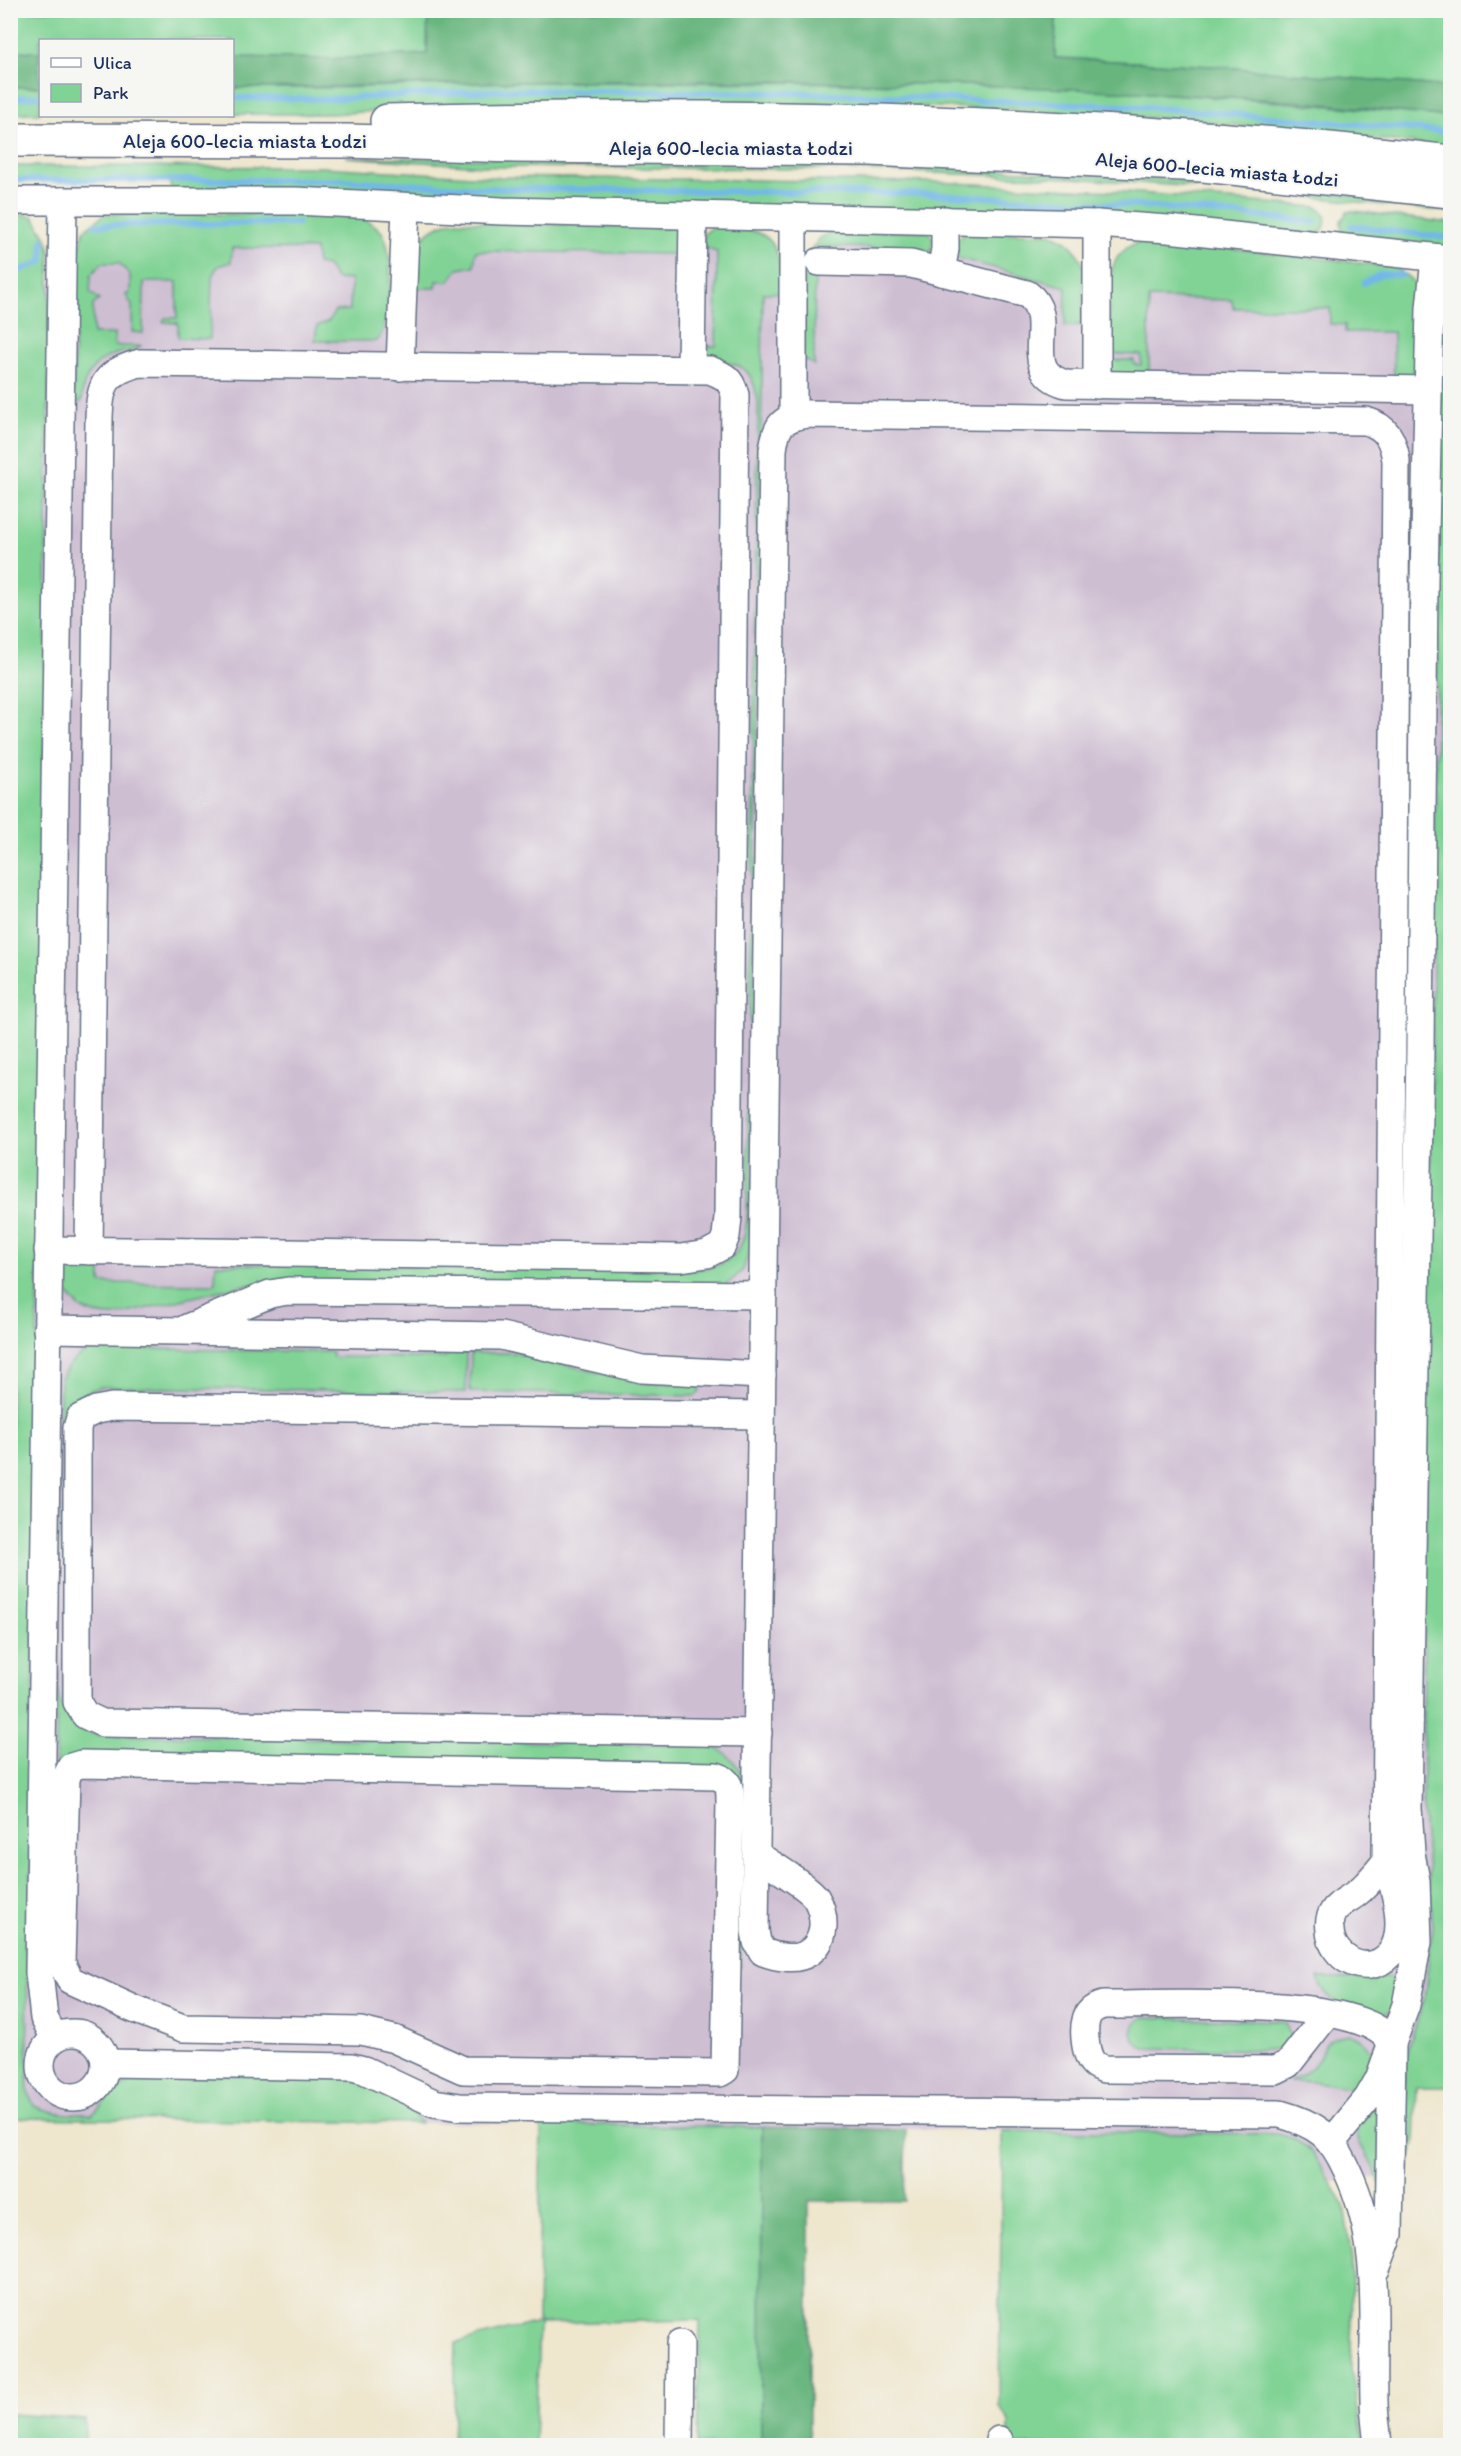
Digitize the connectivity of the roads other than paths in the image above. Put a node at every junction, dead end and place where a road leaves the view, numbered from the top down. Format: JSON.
{"nodes":[{"id":1,"x":10,"y":122,"type":"edge"},
{"id":2,"x":10,"y":140,"type":"edge"},
{"id":3,"x":1450,"y":162,"type":"edge"},
{"id":4,"x":1450,"y":191,"type":"edge"},
{"id":5,"x":10,"y":201,"type":"edge"},
{"id":6,"x":63,"y":201,"type":"junction"},
{"id":7,"x":406,"y":207,"type":"junction"},
{"id":8,"x":693,"y":215,"type":"junction"},
{"id":9,"x":793,"y":217,"type":"junction"},
{"id":10,"x":945,"y":220,"type":"junction"},
{"id":11,"x":1097,"y":224,"type":"junction"},
{"id":12,"x":1443,"y":258,"type":"edge"},
{"id":13,"x":819,"y":262,"type":"dead end"},
{"id":14,"x":940,"y":272,"type":"junction"},
{"id":15,"x":400,"y":367,"type":"junction"},
{"id":16,"x":691,"y":370,"type":"junction"},
{"id":17,"x":1097,"y":385,"type":"junction"},
{"id":18,"x":1428,"y":390,"type":"junction"},
{"id":19,"x":793,"y":416,"type":"junction"},
{"id":20,"x":60,"y":418,"type":"junction"},
{"id":21,"x":99,"y":418,"type":"junction"},
{"id":22,"x":48,"y":1250,"type":"junction"},
{"id":23,"x":89,"y":1251,"type":"junction"},
{"id":24,"x":763,"y":1295,"type":"junction"},
{"id":25,"x":47,"y":1329,"type":"junction"},
{"id":26,"x":178,"y":1332,"type":"junction"},
{"id":27,"x":762,"y":1375,"type":"junction"},
{"id":28,"x":761,"y":1415,"type":"junction"},
{"id":29,"x":758,"y":1733,"type":"junction"},
{"id":30,"x":756,"y":1854,"type":"dead end"},
{"id":31,"x":1386,"y":1862,"type":"dead end"},
{"id":32,"x":1328,"y":2013,"type":"junction"},
{"id":33,"x":224,"y":2030,"type":"junction"},
{"id":34,"x":55,"y":2037,"type":"junction"},
{"id":35,"x":394,"y":2040,"type":"junction"},
{"id":36,"x":1392,"y":2046,"type":"junction"},
{"id":37,"x":105,"y":2063,"type":"junction"},
{"id":38,"x":224,"y":2064,"type":"junction"},
{"id":39,"x":378,"y":2077,"type":"junction"},
{"id":40,"x":1331,"y":2143,"type":"junction"},
{"id":41,"x":1374,"y":2276,"type":"junction"},
{"id":42,"x":680,"y":2344,"type":"dead end"},
{"id":43,"x":679,"y":2445,"type":"edge"},
{"id":44,"x":1378,"y":2445,"type":"edge"}],
"edges":[{"from":1,"to":3,"type":"main road","name":"Aleja 600-lecia miasta Łodzi"},
{"from":2,"to":4,"type":"main road","name":"Aleja 600-lecia miasta Łodzi"},
{"from":5,"to":6,"type":"street"},
{"from":6,"to":7,"type":"street"},
{"from":6,"to":20,"type":"street"},
{"from":7,"to":8,"type":"street"},
{"from":7,"to":15,"type":"street"},
{"from":8,"to":9,"type":"street"},
{"from":8,"to":16,"type":"street"},
{"from":9,"to":10,"type":"street"},
{"from":9,"to":19,"type":"street"},
{"from":10,"to":11,"type":"street"},
{"from":10,"to":14,"type":"street"},
{"from":11,"to":12,"type":"street"},
{"from":11,"to":17,"type":"street"},
{"from":12,"to":18,"type":"street"},
{"from":13,"to":14,"type":"street"},
{"from":14,"to":17,"type":"street"},
{"from":15,"to":16,"type":"street"},
{"from":15,"to":21,"type":"street"},
{"from":16,"to":23,"type":"street"},
{"from":17,"to":18,"type":"street"},
{"from":18,"to":36,"type":"street"},
{"from":19,"to":24,"type":"street"},
{"from":19,"to":31,"type":"street"},
{"from":20,"to":21,"type":"street"},
{"from":20,"to":22,"type":"street"},
{"from":21,"to":23,"type":"street"},
{"from":22,"to":23,"type":"street"},
{"from":22,"to":25,"type":"street"},
{"from":24,"to":26,"type":"street"},
{"from":24,"to":27,"type":"street"},
{"from":25,"to":26,"type":"street"},
{"from":25,"to":34,"type":"street"},
{"from":26,"to":27,"type":"street"},
{"from":27,"to":28,"type":"street"},
{"from":28,"to":29,"type":"street"},
{"from":28,"to":29,"type":"street"},
{"from":29,"to":30,"type":"street"},
{"from":32,"to":32,"type":"street"},
{"from":32,"to":36,"type":"street"},
{"from":33,"to":35,"type":"street"},
{"from":33,"to":35,"type":"street"},
{"from":33,"to":38,"type":"street"},
{"from":34,"to":37,"type":"street"},
{"from":34,"to":37,"type":"street"},
{"from":35,"to":39,"type":"street"},
{"from":36,"to":40,"type":"street"},
{"from":36,"to":41,"type":"street"},
{"from":37,"to":38,"type":"street"},
{"from":38,"to":39,"type":"street"},
{"from":39,"to":40,"type":"street"},
{"from":40,"to":41,"type":"street"},
{"from":41,"to":44,"type":"street"},
{"from":42,"to":43,"type":"street"}]}
